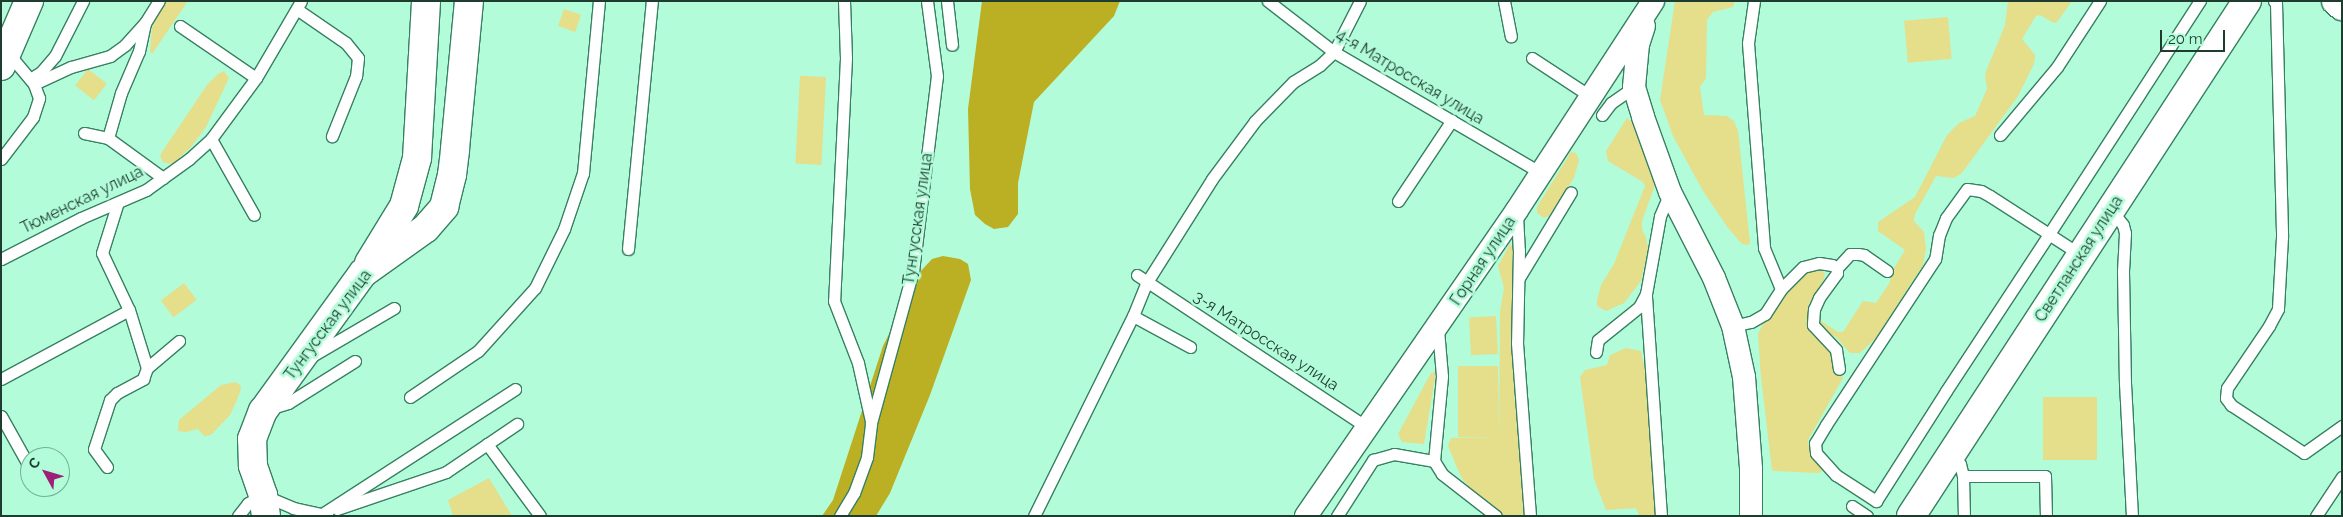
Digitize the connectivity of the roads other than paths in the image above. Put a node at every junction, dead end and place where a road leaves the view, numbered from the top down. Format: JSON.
{"nodes":[{"id":1,"x":29,"y":1,"type":"edge"},
{"id":2,"x":83,"y":1,"type":"edge"},
{"id":3,"x":159,"y":1,"type":"edge"},
{"id":4,"x":426,"y":1,"type":"edge"},
{"id":5,"x":469,"y":1,"type":"edge"},
{"id":6,"x":599,"y":1,"type":"edge"},
{"id":7,"x":652,"y":1,"type":"edge"},
{"id":8,"x":844,"y":1,"type":"edge"},
{"id":9,"x":927,"y":1,"type":"edge"},
{"id":10,"x":947,"y":1,"type":"edge"},
{"id":11,"x":1268,"y":1,"type":"edge"},
{"id":12,"x":1360,"y":1,"type":"edge"},
{"id":13,"x":1504,"y":1,"type":"edge"},
{"id":14,"x":1653,"y":1,"type":"edge"},
{"id":15,"x":1754,"y":1,"type":"edge"},
{"id":16,"x":2100,"y":1,"type":"edge"},
{"id":17,"x":2200,"y":1,"type":"edge"},
{"id":18,"x":2247,"y":1,"type":"edge"},
{"id":19,"x":2274,"y":1,"type":"edge"},
{"id":20,"x":2336,"y":1,"type":"edge"},
{"id":21,"x":299,"y":6,"type":"edge"},
{"id":22,"x":2342,"y":6,"type":"edge"},
{"id":23,"x":145,"y":23,"type":"junction"},
{"id":24,"x":180,"y":26,"type":"dead end"},
{"id":25,"x":1511,"y":36,"type":"dead end"},
{"id":26,"x":952,"y":45,"type":"dead end"},
{"id":27,"x":1334,"y":52,"type":"junction"},
{"id":28,"x":1532,"y":58,"type":"dead end"},
{"id":29,"x":4,"y":60,"type":"edge"},
{"id":30,"x":256,"y":78,"type":"junction"},
{"id":31,"x":32,"y":82,"type":"junction"},
{"id":32,"x":1634,"y":87,"type":"junction"},
{"id":33,"x":1590,"y":96,"type":"junction"},
{"id":34,"x":1602,"y":115,"type":"dead end"},
{"id":35,"x":1452,"y":120,"type":"junction"},
{"id":36,"x":84,"y":133,"type":"dead end"},
{"id":37,"x":2000,"y":135,"type":"dead end"},
{"id":38,"x":332,"y":136,"type":"dead end"},
{"id":39,"x":108,"y":138,"type":"junction"},
{"id":40,"x":211,"y":139,"type":"junction"},
{"id":41,"x":1,"y":159,"type":"edge"},
{"id":42,"x":1541,"y":173,"type":"junction"},
{"id":43,"x":163,"y":178,"type":"junction"},
{"id":44,"x":1571,"y":192,"type":"dead end"},
{"id":45,"x":1670,"y":192,"type":"junction"},
{"id":46,"x":1398,"y":201,"type":"dead end"},
{"id":47,"x":118,"y":202,"type":"junction"},
{"id":48,"x":1517,"y":210,"type":"junction"},
{"id":49,"x":2111,"y":210,"type":"junction"},
{"id":50,"x":254,"y":215,"type":"dead end"},
{"id":51,"x":2049,"y":234,"type":"junction"},
{"id":52,"x":628,"y":249,"type":"dead end"},
{"id":53,"x":2081,"y":255,"type":"junction"},
{"id":54,"x":1,"y":259,"type":"edge"},
{"id":55,"x":1837,"y":268,"type":"junction"},
{"id":56,"x":1886,"y":271,"type":"dead end"},
{"id":57,"x":363,"y":273,"type":"junction"},
{"id":58,"x":1142,"y":278,"type":"junction"},
{"id":59,"x":1517,"y":282,"type":"junction"},
{"id":60,"x":1781,"y":288,"type":"junction"},
{"id":61,"x":1646,"y":294,"type":"junction"},
{"id":62,"x":394,"y":308,"type":"dead end"},
{"id":63,"x":129,"y":310,"type":"junction"},
{"id":64,"x":1133,"y":316,"type":"junction"},
{"id":65,"x":1733,"y":326,"type":"junction"},
{"id":66,"x":1438,"y":327,"type":"junction"},
{"id":67,"x":179,"y":341,"type":"dead end"},
{"id":68,"x":1190,"y":348,"type":"dead end"},
{"id":69,"x":1596,"y":352,"type":"dead end"},
{"id":70,"x":355,"y":361,"type":"dead end"},
{"id":71,"x":298,"y":364,"type":"junction"},
{"id":72,"x":147,"y":368,"type":"junction"},
{"id":73,"x":1838,"y":369,"type":"dead end"},
{"id":74,"x":1,"y":379,"type":"edge"},
{"id":75,"x":515,"y":389,"type":"dead end"},
{"id":76,"x":410,"y":398,"type":"dead end"},
{"id":77,"x":263,"y":410,"type":"junction"},
{"id":78,"x":1,"y":416,"type":"edge"},
{"id":79,"x":871,"y":423,"type":"junction"},
{"id":80,"x":517,"y":424,"type":"dead end"},
{"id":81,"x":2342,"y":426,"type":"edge"},
{"id":82,"x":1366,"y":427,"type":"junction"},
{"id":83,"x":487,"y":444,"type":"junction"},
{"id":84,"x":20,"y":450,"type":"edge"},
{"id":85,"x":1434,"y":461,"type":"junction"},
{"id":86,"x":1958,"y":465,"type":"junction"},
{"id":87,"x":107,"y":467,"type":"dead end"},
{"id":88,"x":2342,"y":477,"type":"edge"},
{"id":89,"x":264,"y":506,"type":"edge"},
{"id":90,"x":1852,"y":506,"type":"dead end"},
{"id":91,"x":325,"y":515,"type":"edge"},
{"id":92,"x":238,"y":516,"type":"edge"},
{"id":93,"x":540,"y":516,"type":"edge"},
{"id":94,"x":840,"y":516,"type":"edge"},
{"id":95,"x":1034,"y":516,"type":"edge"},
{"id":96,"x":1306,"y":516,"type":"edge"},
{"id":97,"x":1337,"y":516,"type":"edge"},
{"id":98,"x":1496,"y":516,"type":"edge"},
{"id":99,"x":1530,"y":516,"type":"edge"},
{"id":100,"x":1661,"y":516,"type":"edge"},
{"id":101,"x":1751,"y":516,"type":"edge"},
{"id":102,"x":1867,"y":516,"type":"edge"},
{"id":103,"x":1911,"y":516,"type":"edge"},
{"id":104,"x":1964,"y":516,"type":"edge"},
{"id":105,"x":2046,"y":516,"type":"edge"},
{"id":106,"x":2132,"y":516,"type":"edge"},
{"id":107,"x":2316,"y":516,"type":"edge"}],
"edges":[{"from":1,"to":29,"type":"main road"},
{"from":2,"to":31,"type":"lane"},
{"from":3,"to":23,"type":"lane"},
{"from":4,"to":57,"type":"main road"},
{"from":5,"to":57,"type":"main road","name":"Тунгусская улица"},
{"from":6,"to":76,"type":"lane"},
{"from":7,"to":52,"type":"lane"},
{"from":8,"to":79,"type":"lane"},
{"from":9,"to":79,"type":"lane","name":"Тунгусская улица"},
{"from":10,"to":26,"type":"lane"},
{"from":11,"to":27,"type":"lane","name":"4-я Матросская улица"},
{"from":12,"to":27,"type":"lane"},
{"from":13,"to":25,"type":"lane"},
{"from":14,"to":32,"type":"street"},
{"from":14,"to":33,"type":"street","name":"Горная улица"},
{"from":15,"to":60,"type":"lane"},
{"from":16,"to":37,"type":"lane"},
{"from":17,"to":51,"type":"lane"},
{"from":18,"to":49,"type":"main road","name":"Светланская улица"},
{"from":19,"to":81,"type":"lane"},
{"from":20,"to":22,"type":"main road"},
{"from":21,"to":30,"type":"lane","name":"Тюменская улица"},
{"from":21,"to":38,"type":"lane"},
{"from":23,"to":31,"type":"lane"},
{"from":23,"to":39,"type":"lane"},
{"from":24,"to":30,"type":"lane"},
{"from":27,"to":35,"type":"lane","name":"4-я Матросская улица"},
{"from":27,"to":58,"type":"lane"},
{"from":28,"to":33,"type":"lane"},
{"from":29,"to":31,"type":"lane"},
{"from":30,"to":40,"type":"lane","name":"Тюменская улица"},
{"from":31,"to":41,"type":"lane"},
{"from":32,"to":34,"type":"lane"},
{"from":32,"to":45,"type":"street"},
{"from":33,"to":42,"type":"street","name":"Горная улица"},
{"from":35,"to":42,"type":"lane","name":"4-я Матросская улица"},
{"from":35,"to":46,"type":"lane"},
{"from":36,"to":39,"type":"lane"},
{"from":39,"to":43,"type":"lane"},
{"from":40,"to":43,"type":"lane","name":"Тюменская улица"},
{"from":40,"to":50,"type":"lane"},
{"from":42,"to":48,"type":"street","name":"Горная улица"},
{"from":43,"to":47,"type":"lane","name":"Тюменская улица"},
{"from":44,"to":59,"type":"lane"},
{"from":45,"to":61,"type":"lane"},
{"from":45,"to":65,"type":"street"},
{"from":47,"to":54,"type":"lane","name":"Тюменская улица"},
{"from":47,"to":63,"type":"lane"},
{"from":48,"to":59,"type":"lane"},
{"from":48,"to":66,"type":"street","name":"Горная улица"},
{"from":49,"to":53,"type":"main road","name":"Светланская улица"},
{"from":49,"to":106,"type":"lane"},
{"from":51,"to":51,"type":"lane"},
{"from":51,"to":53,"type":"lane"},
{"from":53,"to":86,"type":"main road","name":"Светланская улица"},
{"from":55,"to":56,"type":"lane"},
{"from":55,"to":60,"type":"lane"},
{"from":55,"to":73,"type":"lane"},
{"from":57,"to":71,"type":"main road","name":"Тунгусская улица"},
{"from":58,"to":64,"type":"lane"},
{"from":58,"to":82,"type":"lane","name":"3-я Матросская улица"},
{"from":59,"to":99,"type":"lane"},
{"from":60,"to":65,"type":"lane"},
{"from":61,"to":69,"type":"lane"},
{"from":61,"to":100,"type":"lane"},
{"from":62,"to":71,"type":"lane"},
{"from":63,"to":72,"type":"lane"},
{"from":63,"to":74,"type":"lane"},
{"from":64,"to":68,"type":"lane"},
{"from":64,"to":95,"type":"lane"},
{"from":65,"to":101,"type":"street"},
{"from":66,"to":82,"type":"street","name":"Горная улица"},
{"from":66,"to":85,"type":"lane"},
{"from":67,"to":72,"type":"lane"},
{"from":70,"to":77,"type":"lane"},
{"from":71,"to":77,"type":"main road","name":"Тунгусская улица"},
{"from":72,"to":87,"type":"lane"},
{"from":75,"to":91,"type":"lane"},
{"from":77,"to":89,"type":"main road","name":"Тунгусская улица"},
{"from":78,"to":84,"type":"lane"},
{"from":79,"to":94,"type":"lane","name":"Тунгусская улица"},
{"from":80,"to":83,"type":"lane"},
{"from":82,"to":96,"type":"street","name":"Горная улица"},
{"from":83,"to":91,"type":"lane"},
{"from":83,"to":93,"type":"lane"},
{"from":85,"to":97,"type":"lane"},
{"from":85,"to":98,"type":"lane"},
{"from":86,"to":103,"type":"main road","name":"Светланская улица"},
{"from":86,"to":104,"type":"lane"},
{"from":86,"to":105,"type":"lane"},
{"from":88,"to":107,"type":"lane"},
{"from":89,"to":91,"type":"lane"},
{"from":89,"to":92,"type":"lane"},
{"from":90,"to":102,"type":"lane"}]}
